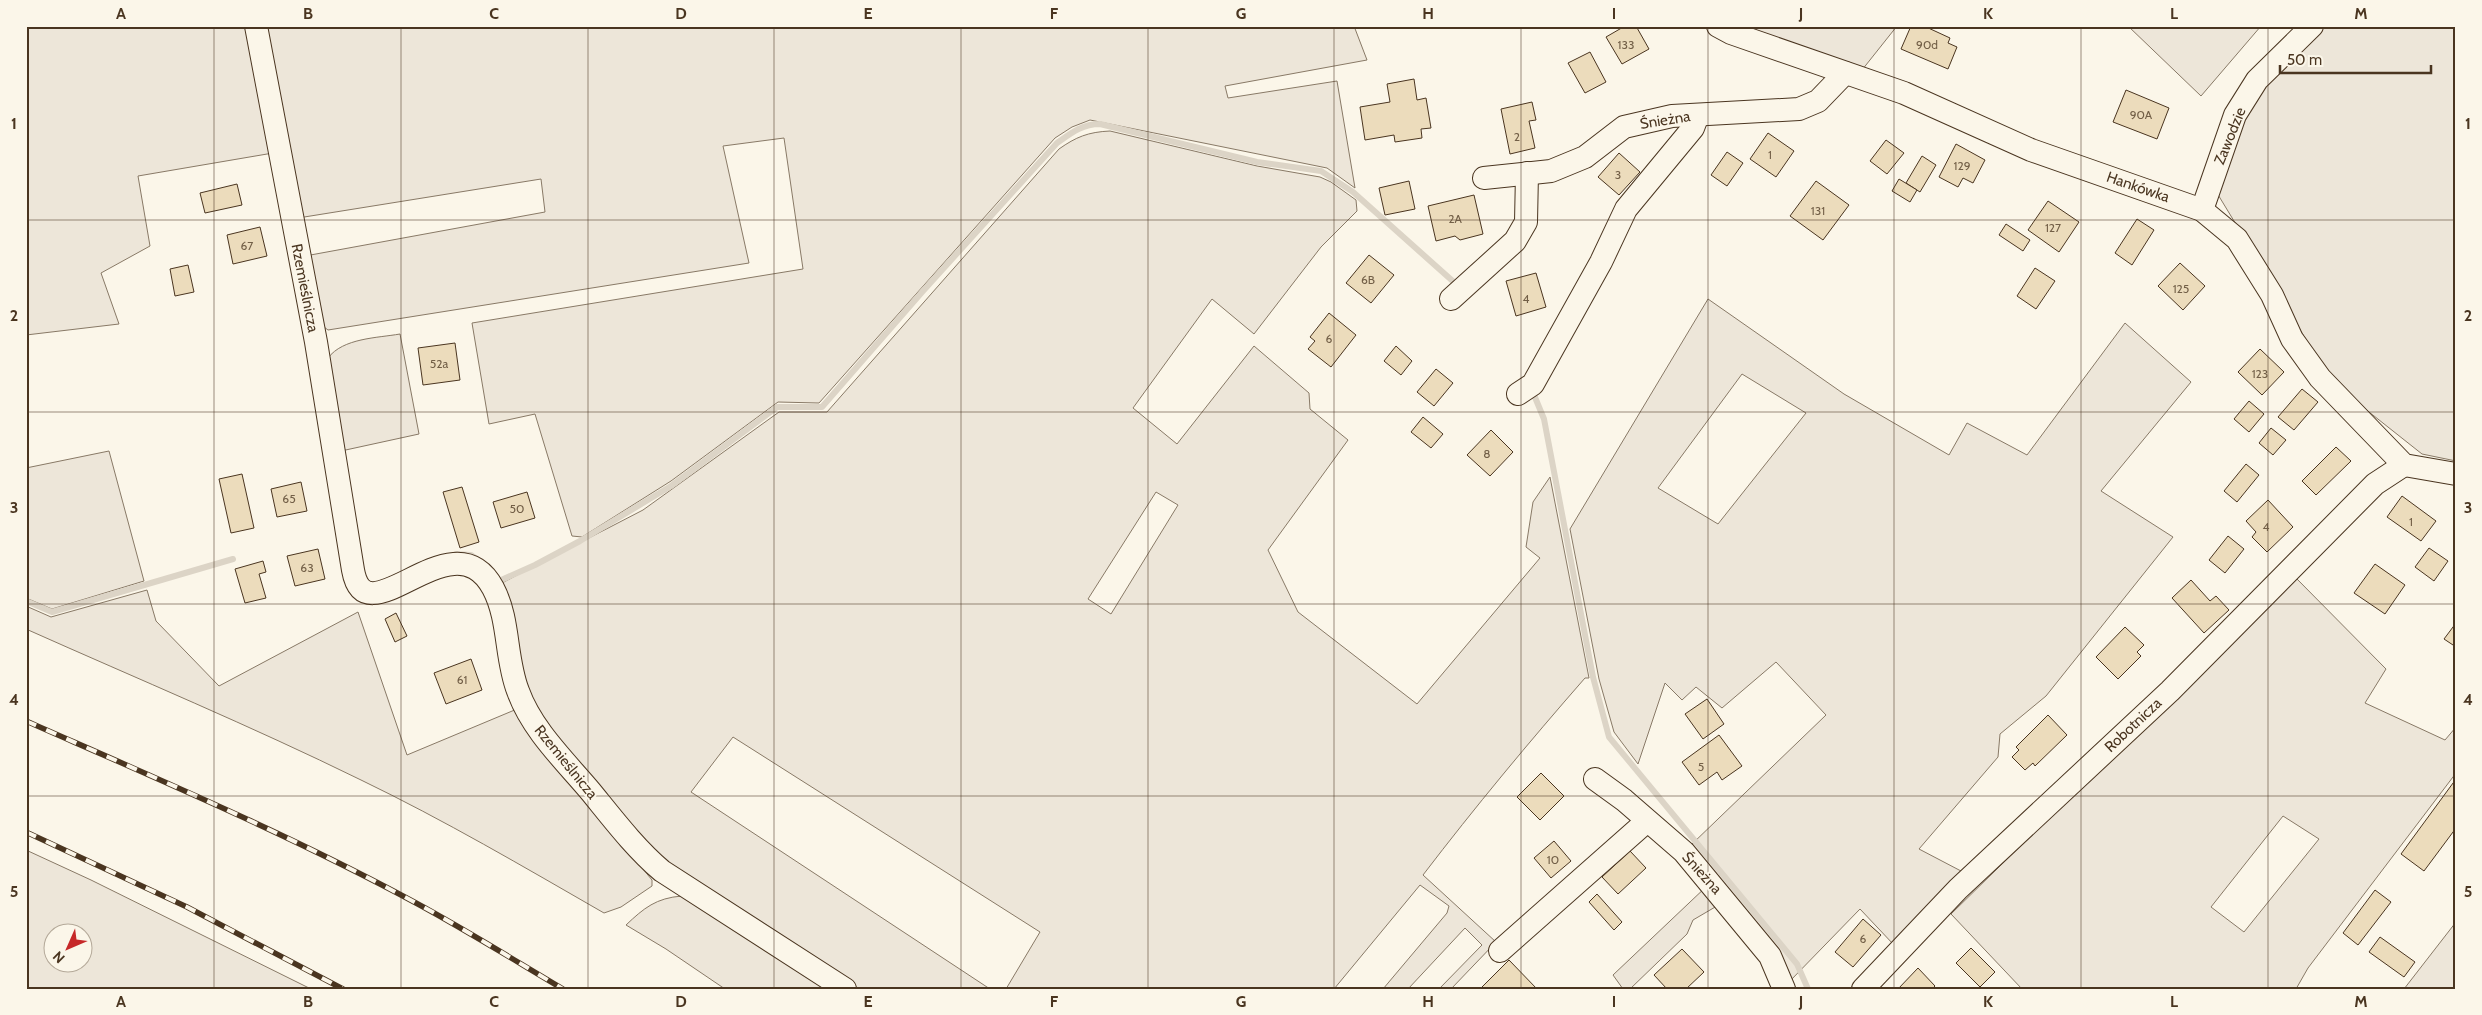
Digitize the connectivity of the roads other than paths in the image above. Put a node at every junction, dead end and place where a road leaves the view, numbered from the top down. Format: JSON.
{"nodes":[{"id":1,"x":256,"y":26,"type":"edge"},
{"id":2,"x":1718,"y":26,"type":"edge"},
{"id":3,"x":2312,"y":26,"type":"edge"},
{"id":4,"x":1845,"y":72,"type":"junction"},
{"id":5,"x":1698,"y":115,"type":"junction"},
{"id":6,"x":1527,"y":174,"type":"junction"},
{"id":7,"x":1484,"y":178,"type":"dead end"},
{"id":8,"x":2202,"y":210,"type":"junction"},
{"id":9,"x":1451,"y":299,"type":"dead end"},
{"id":10,"x":1526,"y":389,"type":"dead end"},
{"id":11,"x":2404,"y":465,"type":"junction"},
{"id":12,"x":2456,"y":474,"type":"edge"},
{"id":13,"x":1595,"y":779,"type":"dead end"},
{"id":14,"x":1647,"y":821,"type":"junction"},
{"id":15,"x":1500,"y":951,"type":"dead end"},
{"id":16,"x":846,"y":989,"type":"edge"},
{"id":17,"x":1784,"y":989,"type":"edge"},
{"id":18,"x":1863,"y":989,"type":"edge"}],
"edges":[{"from":1,"to":16,"type":"street","name":"Rzemieślnicza"},
{"from":2,"to":4,"type":"street","name":"Hankówka"},
{"from":3,"to":8,"type":"street","name":"Zawodzie"},
{"from":4,"to":5,"type":"street","name":"Śnieżna"},
{"from":4,"to":8,"type":"street","name":"Hankówka"},
{"from":5,"to":6,"type":"street","name":"Śnieżna"},
{"from":5,"to":10,"type":"street"},
{"from":6,"to":7,"type":"street","name":"Śnieżna"},
{"from":6,"to":9,"type":"street"},
{"from":8,"to":11,"type":"street","name":"Hankówka"},
{"from":11,"to":12,"type":"street"},
{"from":11,"to":18,"type":"street","name":"Robotnicza"},
{"from":13,"to":14,"type":"street","name":"Śnieżna"},
{"from":14,"to":15,"type":"street"},
{"from":14,"to":17,"type":"street","name":"Śnieżna"}]}
